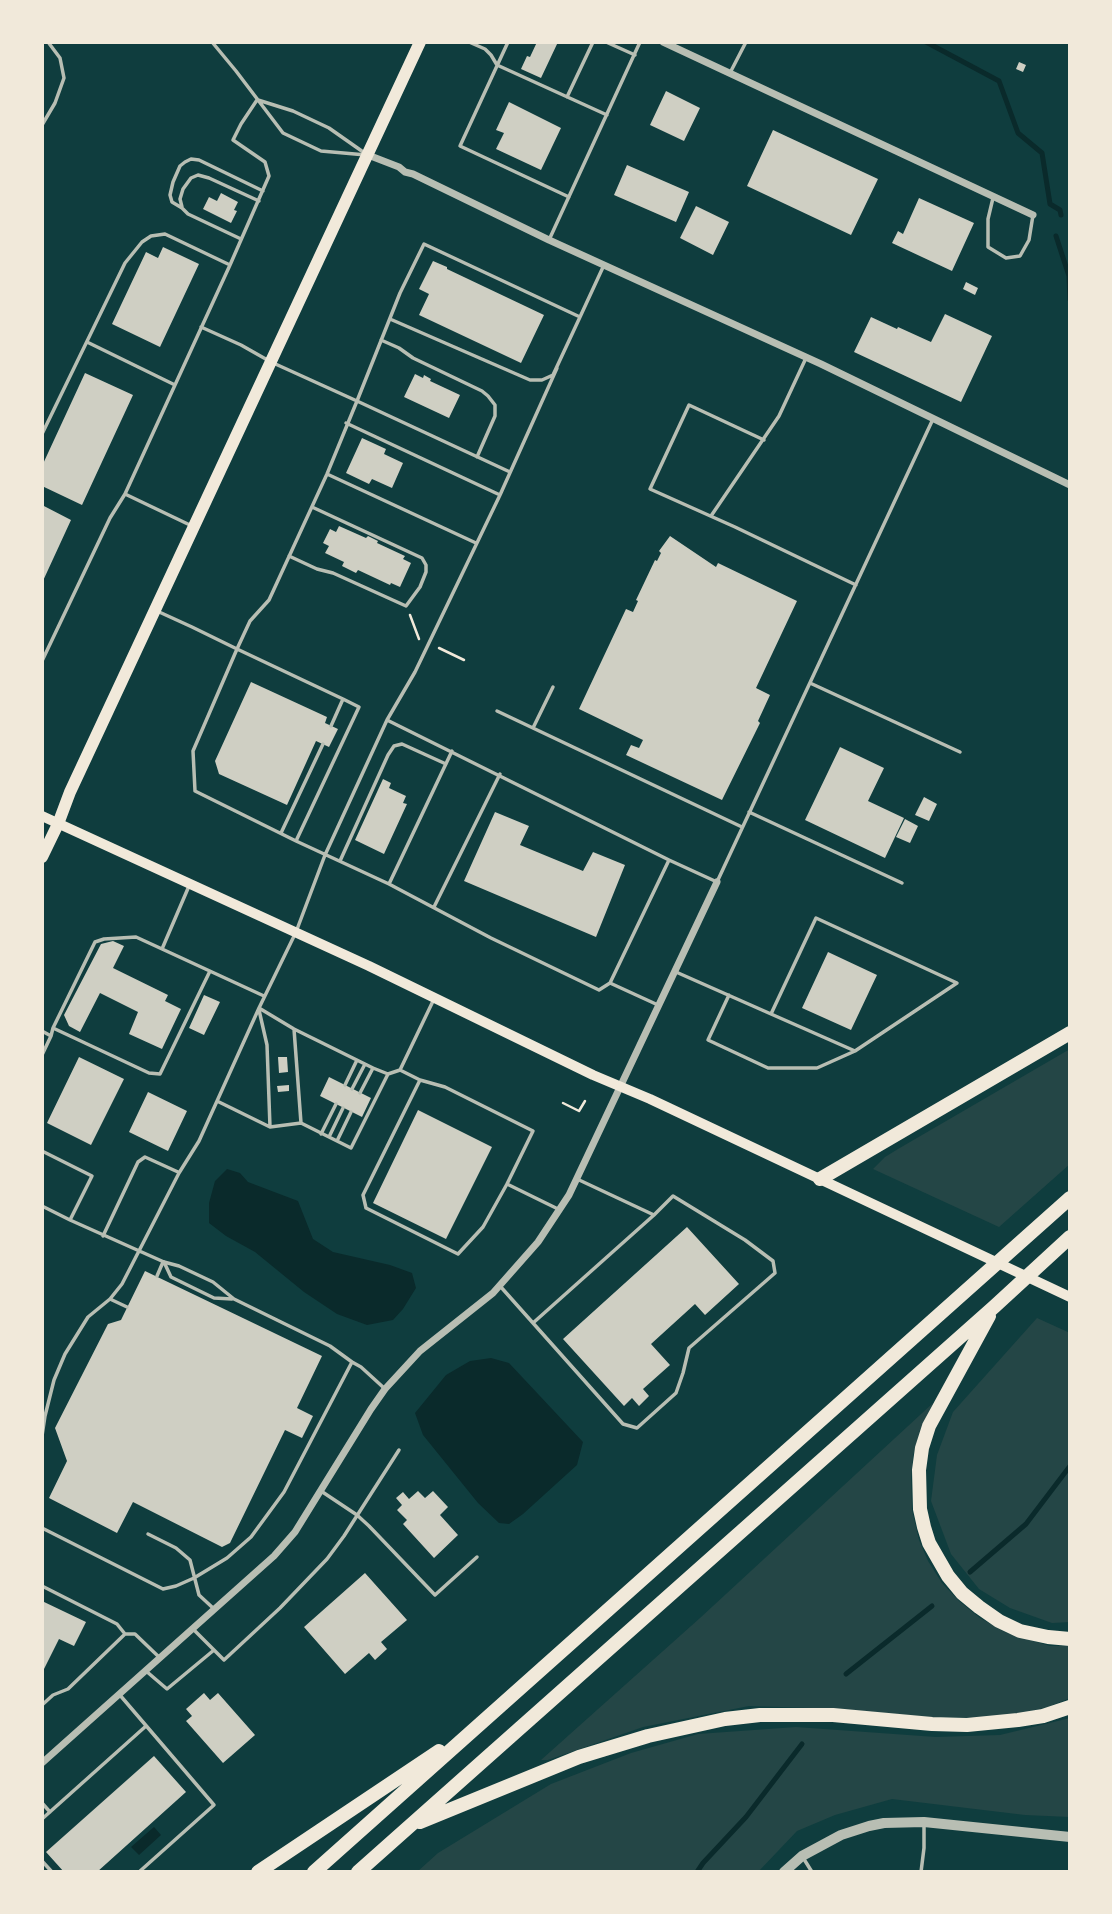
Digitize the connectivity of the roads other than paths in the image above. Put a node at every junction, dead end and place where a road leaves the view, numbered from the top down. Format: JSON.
{"nodes":[{"id":1,"x":48,"y":42,"type":"edge"},
{"id":2,"x":212,"y":42,"type":"edge"},
{"id":3,"x":420,"y":42,"type":"edge"},
{"id":4,"x":469,"y":42,"type":"edge"},
{"id":5,"x":508,"y":42,"type":"edge"},
{"id":6,"x":593,"y":42,"type":"edge"},
{"id":7,"x":606,"y":42,"type":"edge"},
{"id":8,"x":640,"y":42,"type":"edge"},
{"id":9,"x":663,"y":42,"type":"edge"},
{"id":10,"x":746,"y":42,"type":"edge"},
{"id":11,"x":635,"y":55,"type":"junction"},
{"id":12,"x":497,"y":65,"type":"junction"},
{"id":13,"x":730,"y":73,"type":"junction"},
{"id":14,"x":567,"y":97,"type":"junction"},
{"id":15,"x":257,"y":100,"type":"junction"},
{"id":16,"x":607,"y":115,"type":"junction"},
{"id":17,"x":42,"y":125,"type":"edge"},
{"id":18,"x":368,"y":155,"type":"junction"},
{"id":19,"x":264,"y":191,"type":"junction"},
{"id":20,"x":993,"y":196,"type":"junction"},
{"id":21,"x":569,"y":197,"type":"junction"},
{"id":22,"x":258,"y":201,"type":"junction"},
{"id":23,"x":182,"y":208,"type":"junction"},
{"id":24,"x":1033,"y":215,"type":"joint"},
{"id":25,"x":241,"y":239,"type":"junction"},
{"id":26,"x":549,"y":240,"type":"junction"},
{"id":27,"x":230,"y":265,"type":"junction"},
{"id":28,"x":604,"y":265,"type":"junction"},
{"id":29,"x":580,"y":317,"type":"junction"},
{"id":30,"x":390,"y":319,"type":"junction"},
{"id":31,"x":201,"y":327,"type":"junction"},
{"id":32,"x":381,"y":340,"type":"junction"},
{"id":33,"x":87,"y":342,"type":"junction"},
{"id":34,"x":806,"y":358,"type":"junction"},
{"id":35,"x":271,"y":362,"type":"junction"},
{"id":36,"x":557,"y":368,"type":"junction"},
{"id":37,"x":175,"y":385,"type":"junction"},
{"id":38,"x":357,"y":401,"type":"junction"},
{"id":39,"x":933,"y":419,"type":"junction"},
{"id":40,"x":346,"y":423,"type":"junction"},
{"id":41,"x":42,"y":434,"type":"edge"},
{"id":42,"x":764,"y":440,"type":"junction"},
{"id":43,"x":477,"y":457,"type":"junction"},
{"id":44,"x":510,"y":472,"type":"junction"},
{"id":45,"x":327,"y":474,"type":"junction"},
{"id":46,"x":1070,"y":485,"type":"edge"},
{"id":47,"x":125,"y":494,"type":"junction"},
{"id":48,"x":500,"y":495,"type":"junction"},
{"id":49,"x":312,"y":507,"type":"junction"},
{"id":50,"x":711,"y":516,"type":"junction"},
{"id":51,"x":194,"y":527,"type":"junction"},
{"id":52,"x":476,"y":543,"type":"junction"},
{"id":53,"x":289,"y":556,"type":"junction"},
{"id":54,"x":856,"y":584,"type":"junction"},
{"id":55,"x":155,"y":610,"type":"junction"},
{"id":56,"x":237,"y":649,"type":"junction"},
{"id":57,"x":42,"y":660,"type":"edge"},
{"id":58,"x":810,"y":683,"type":"junction"},
{"id":59,"x":553,"y":687,"type":"dead end"},
{"id":60,"x":343,"y":699,"type":"junction"},
{"id":61,"x":497,"y":711,"type":"dead end"},
{"id":62,"x":387,"y":720,"type":"junction"},
{"id":63,"x":331,"y":726,"type":"dead end"},
{"id":64,"x":533,"y":728,"type":"junction"},
{"id":65,"x":323,"y":744,"type":"dead end"},
{"id":66,"x":452,"y":751,"type":"junction"},
{"id":67,"x":960,"y":752,"type":"dead end"},
{"id":68,"x":446,"y":764,"type":"junction"},
{"id":69,"x":500,"y":774,"type":"junction"},
{"id":70,"x":749,"y":812,"type":"junction"},
{"id":71,"x":42,"y":816,"type":"edge"},
{"id":72,"x":58,"y":824,"type":"junction"},
{"id":73,"x":742,"y":827,"type":"junction"},
{"id":74,"x":281,"y":833,"type":"junction"},
{"id":75,"x":296,"y":841,"type":"junction"},
{"id":76,"x":325,"y":855,"type":"junction"},
{"id":77,"x":42,"y":857,"type":"edge"},
{"id":78,"x":669,"y":860,"type":"junction"},
{"id":79,"x":339,"y":862,"type":"junction"},
{"id":80,"x":717,"y":882,"type":"junction"},
{"id":81,"x":902,"y":883,"type":"dead end"},
{"id":82,"x":190,"y":884,"type":"junction"},
{"id":83,"x":389,"y":884,"type":"junction"},
{"id":84,"x":434,"y":908,"type":"junction"},
{"id":85,"x":296,"y":932,"type":"junction"},
{"id":86,"x":162,"y":949,"type":"junction"},
{"id":87,"x":210,"y":971,"type":"junction"},
{"id":88,"x":674,"y":971,"type":"junction"},
{"id":89,"x":610,"y":982,"type":"junction"},
{"id":90,"x":729,"y":995,"type":"junction"},
{"id":91,"x":264,"y":996,"type":"junction"},
{"id":92,"x":435,"y":998,"type":"junction"},
{"id":93,"x":658,"y":1005,"type":"junction"},
{"id":94,"x":259,"y":1008,"type":"junction"},
{"id":95,"x":771,"y":1014,"type":"junction"},
{"id":96,"x":52,"y":1028,"type":"junction"},
{"id":97,"x":294,"y":1029,"type":"junction"},
{"id":98,"x":42,"y":1031,"type":"edge"},
{"id":99,"x":1070,"y":1033,"type":"edge"},
{"id":100,"x":51,"y":1036,"type":"junction"},
{"id":101,"x":855,"y":1051,"type":"junction"},
{"id":102,"x":42,"y":1055,"type":"edge"},
{"id":103,"x":357,"y":1060,"type":"junction"},
{"id":104,"x":365,"y":1064,"type":"junction"},
{"id":105,"x":373,"y":1068,"type":"junction"},
{"id":106,"x":400,"y":1070,"type":"junction"},
{"id":107,"x":388,"y":1074,"type":"junction"},
{"id":108,"x":421,"y":1080,"type":"junction"},
{"id":109,"x":345,"y":1085,"type":"dead end"},
{"id":110,"x":620,"y":1086,"type":"junction"},
{"id":111,"x":352,"y":1089,"type":"dead end"},
{"id":112,"x":360,"y":1093,"type":"dead end"},
{"id":113,"x":216,"y":1101,"type":"junction"},
{"id":114,"x":335,"y":1104,"type":"dead end"},
{"id":115,"x":343,"y":1108,"type":"dead end"},
{"id":116,"x":351,"y":1112,"type":"dead end"},
{"id":117,"x":301,"y":1123,"type":"junction"},
{"id":118,"x":270,"y":1128,"type":"junction"},
{"id":119,"x":321,"y":1134,"type":"junction"},
{"id":120,"x":329,"y":1137,"type":"junction"},
{"id":121,"x":337,"y":1141,"type":"junction"},
{"id":122,"x":42,"y":1151,"type":"edge"},
{"id":123,"x":179,"y":1173,"type":"junction"},
{"id":124,"x":577,"y":1179,"type":"junction"},
{"id":125,"x":820,"y":1179,"type":"junction"},
{"id":126,"x":507,"y":1184,"type":"junction"},
{"id":127,"x":1070,"y":1198,"type":"edge"},
{"id":128,"x":42,"y":1206,"type":"edge"},
{"id":129,"x":560,"y":1210,"type":"junction"},
{"id":130,"x":654,"y":1215,"type":"junction"},
{"id":131,"x":69,"y":1220,"type":"junction"},
{"id":132,"x":103,"y":1236,"type":"junction"},
{"id":133,"x":1070,"y":1237,"type":"edge"},
{"id":134,"x":139,"y":1251,"type":"junction"},
{"id":135,"x":163,"y":1262,"type":"junction"},
{"id":136,"x":157,"y":1276,"type":"dead end"},
{"id":137,"x":499,"y":1286,"type":"junction"},
{"id":138,"x":1070,"y":1297,"type":"edge"},
{"id":139,"x":110,"y":1299,"type":"junction"},
{"id":140,"x":234,"y":1299,"type":"junction"},
{"id":141,"x":995,"y":1306,"type":"junction"},
{"id":142,"x":127,"y":1307,"type":"dead end"},
{"id":143,"x":533,"y":1324,"type":"junction"},
{"id":144,"x":352,"y":1362,"type":"junction"},
{"id":145,"x":385,"y":1389,"type":"junction"},
{"id":146,"x":42,"y":1437,"type":"edge"},
{"id":147,"x":399,"y":1450,"type":"dead end"},
{"id":148,"x":320,"y":1490,"type":"junction"},
{"id":149,"x":357,"y":1516,"type":"junction"},
{"id":150,"x":42,"y":1528,"type":"edge"},
{"id":151,"x":148,"y":1534,"type":"dead end"},
{"id":152,"x":477,"y":1557,"type":"dead end"},
{"id":153,"x":194,"y":1578,"type":"junction"},
{"id":154,"x":42,"y":1586,"type":"edge"},
{"id":155,"x":214,"y":1610,"type":"junction"},
{"id":156,"x":193,"y":1629,"type":"junction"},
{"id":157,"x":125,"y":1634,"type":"junction"},
{"id":158,"x":1070,"y":1639,"type":"edge"},
{"id":159,"x":214,"y":1650,"type":"junction"},
{"id":160,"x":160,"y":1658,"type":"junction"},
{"id":161,"x":146,"y":1670,"type":"junction"},
{"id":162,"x":119,"y":1694,"type":"junction"},
{"id":163,"x":42,"y":1705,"type":"edge"},
{"id":164,"x":1070,"y":1707,"type":"edge"},
{"id":165,"x":481,"y":1723,"type":"junction"},
{"id":166,"x":146,"y":1726,"type":"junction"},
{"id":167,"x":42,"y":1763,"type":"edge"},
{"id":168,"x":42,"y":1803,"type":"edge"},
{"id":169,"x":50,"y":1812,"type":"junction"},
{"id":170,"x":42,"y":1819,"type":"edge"},
{"id":171,"x":923,"y":1822,"type":"junction"},
{"id":172,"x":411,"y":1825,"type":"junction"},
{"id":173,"x":1070,"y":1837,"type":"edge"},
{"id":174,"x":802,"y":1856,"type":"junction"},
{"id":175,"x":42,"y":1861,"type":"edge"},
{"id":176,"x":52,"y":1872,"type":"edge"},
{"id":177,"x":139,"y":1872,"type":"edge"},
{"id":178,"x":258,"y":1872,"type":"edge"},
{"id":179,"x":314,"y":1872,"type":"edge"},
{"id":180,"x":358,"y":1872,"type":"edge"},
{"id":181,"x":783,"y":1872,"type":"edge"},
{"id":182,"x":812,"y":1872,"type":"edge"},
{"id":183,"x":921,"y":1872,"type":"edge"}],
"edges":[{"from":1,"to":17,"type":"lane"},
{"from":2,"to":15,"type":"lane"},
{"from":3,"to":18,"type":"main road"},
{"from":4,"to":12,"type":"lane"},
{"from":5,"to":12,"type":"lane"},
{"from":6,"to":14,"type":"lane"},
{"from":7,"to":11,"type":"lane"},
{"from":8,"to":11,"type":"lane"},
{"from":9,"to":13,"type":"street"},
{"from":10,"to":13,"type":"lane"},
{"from":11,"to":16,"type":"lane"},
{"from":12,"to":14,"type":"lane"},
{"from":12,"to":21,"type":"lane"},
{"from":13,"to":20,"type":"street"},
{"from":14,"to":16,"type":"lane"},
{"from":15,"to":18,"type":"lane"},
{"from":15,"to":18,"type":"lane"},
{"from":15,"to":19,"type":"lane"},
{"from":16,"to":21,"type":"lane"},
{"from":18,"to":26,"type":"street"},
{"from":18,"to":35,"type":"main road"},
{"from":19,"to":22,"type":"lane"},
{"from":19,"to":23,"type":"lane"},
{"from":20,"to":24,"type":"street"},
{"from":20,"to":24,"type":"lane"},
{"from":21,"to":26,"type":"lane"},
{"from":22,"to":23,"type":"lane"},
{"from":22,"to":25,"type":"lane"},
{"from":23,"to":25,"type":"lane"},
{"from":25,"to":27,"type":"lane"},
{"from":26,"to":28,"type":"street"},
{"from":27,"to":31,"type":"lane"},
{"from":27,"to":33,"type":"lane"},
{"from":28,"to":29,"type":"lane"},
{"from":28,"to":34,"type":"street"},
{"from":29,"to":30,"type":"lane"},
{"from":29,"to":36,"type":"lane"},
{"from":30,"to":32,"type":"lane"},
{"from":30,"to":36,"type":"lane"},
{"from":31,"to":35,"type":"lane"},
{"from":31,"to":37,"type":"lane"},
{"from":32,"to":38,"type":"lane"},
{"from":32,"to":43,"type":"lane"},
{"from":33,"to":37,"type":"lane"},
{"from":33,"to":41,"type":"lane"},
{"from":34,"to":39,"type":"street"},
{"from":34,"to":42,"type":"lane"},
{"from":35,"to":38,"type":"lane"},
{"from":35,"to":51,"type":"main road"},
{"from":36,"to":44,"type":"lane"},
{"from":37,"to":47,"type":"lane"},
{"from":38,"to":40,"type":"lane"},
{"from":38,"to":43,"type":"lane"},
{"from":39,"to":46,"type":"street"},
{"from":39,"to":54,"type":"lane"},
{"from":40,"to":45,"type":"lane"},
{"from":40,"to":48,"type":"lane"},
{"from":42,"to":50,"type":"lane"},
{"from":42,"to":50,"type":"lane"},
{"from":43,"to":44,"type":"lane"},
{"from":44,"to":48,"type":"lane"},
{"from":45,"to":49,"type":"lane"},
{"from":45,"to":52,"type":"lane"},
{"from":47,"to":51,"type":"lane"},
{"from":47,"to":57,"type":"lane"},
{"from":48,"to":52,"type":"lane"},
{"from":49,"to":53,"type":"lane"},
{"from":49,"to":53,"type":"lane"},
{"from":50,"to":54,"type":"lane"},
{"from":51,"to":55,"type":"main road"},
{"from":52,"to":62,"type":"lane"},
{"from":53,"to":56,"type":"lane"},
{"from":54,"to":58,"type":"lane"},
{"from":55,"to":56,"type":"lane"},
{"from":55,"to":72,"type":"main road"},
{"from":56,"to":60,"type":"lane"},
{"from":56,"to":74,"type":"lane"},
{"from":58,"to":67,"type":"lane"},
{"from":58,"to":70,"type":"lane"},
{"from":59,"to":64,"type":"lane"},
{"from":60,"to":63,"type":"lane"},
{"from":60,"to":75,"type":"lane"},
{"from":61,"to":64,"type":"lane"},
{"from":62,"to":66,"type":"lane"},
{"from":62,"to":76,"type":"lane"},
{"from":64,"to":73,"type":"lane"},
{"from":65,"to":74,"type":"lane"},
{"from":66,"to":68,"type":"lane"},
{"from":66,"to":69,"type":"lane"},
{"from":68,"to":79,"type":"lane"},
{"from":68,"to":83,"type":"lane"},
{"from":69,"to":78,"type":"lane"},
{"from":69,"to":84,"type":"lane"},
{"from":70,"to":73,"type":"lane"},
{"from":70,"to":81,"type":"lane"},
{"from":71,"to":72,"type":"main road"},
{"from":72,"to":77,"type":"main road"},
{"from":72,"to":82,"type":"main road"},
{"from":73,"to":80,"type":"lane"},
{"from":74,"to":75,"type":"lane"},
{"from":75,"to":76,"type":"lane"},
{"from":76,"to":79,"type":"lane"},
{"from":76,"to":85,"type":"lane"},
{"from":78,"to":80,"type":"lane"},
{"from":78,"to":89,"type":"lane"},
{"from":79,"to":83,"type":"lane"},
{"from":80,"to":88,"type":"street"},
{"from":82,"to":85,"type":"main road"},
{"from":82,"to":86,"type":"lane"},
{"from":83,"to":84,"type":"lane"},
{"from":84,"to":89,"type":"lane"},
{"from":85,"to":91,"type":"lane"},
{"from":85,"to":92,"type":"main road"},
{"from":86,"to":87,"type":"lane"},
{"from":86,"to":96,"type":"lane"},
{"from":87,"to":91,"type":"lane"},
{"from":87,"to":96,"type":"lane"},
{"from":88,"to":90,"type":"lane"},
{"from":88,"to":93,"type":"street"},
{"from":89,"to":93,"type":"lane"},
{"from":90,"to":95,"type":"lane"},
{"from":90,"to":101,"type":"lane"},
{"from":91,"to":94,"type":"lane"},
{"from":92,"to":106,"type":"lane"},
{"from":92,"to":110,"type":"main road"},
{"from":93,"to":110,"type":"street"},
{"from":94,"to":97,"type":"lane"},
{"from":94,"to":113,"type":"lane"},
{"from":94,"to":118,"type":"lane"},
{"from":95,"to":101,"type":"lane"},
{"from":95,"to":101,"type":"lane"},
{"from":96,"to":100,"type":"lane"},
{"from":97,"to":103,"type":"lane"},
{"from":97,"to":117,"type":"lane"},
{"from":98,"to":100,"type":"lane"},
{"from":99,"to":125,"type":"highway"},
{"from":100,"to":102,"type":"lane"},
{"from":103,"to":104,"type":"lane"},
{"from":103,"to":109,"type":"lane"},
{"from":104,"to":105,"type":"lane"},
{"from":104,"to":111,"type":"lane"},
{"from":105,"to":107,"type":"lane"},
{"from":105,"to":112,"type":"lane"},
{"from":106,"to":107,"type":"lane"},
{"from":106,"to":108,"type":"lane"},
{"from":107,"to":121,"type":"lane"},
{"from":108,"to":126,"type":"lane"},
{"from":108,"to":126,"type":"lane"},
{"from":110,"to":124,"type":"street"},
{"from":110,"to":125,"type":"main road"},
{"from":113,"to":118,"type":"lane"},
{"from":113,"to":123,"type":"lane"},
{"from":114,"to":119,"type":"lane"},
{"from":115,"to":120,"type":"lane"},
{"from":116,"to":121,"type":"lane"},
{"from":117,"to":118,"type":"lane"},
{"from":117,"to":119,"type":"lane"},
{"from":119,"to":120,"type":"lane"},
{"from":120,"to":121,"type":"lane"},
{"from":122,"to":131,"type":"lane"},
{"from":123,"to":132,"type":"lane"},
{"from":123,"to":134,"type":"lane"},
{"from":124,"to":129,"type":"street"},
{"from":124,"to":130,"type":"lane"},
{"from":125,"to":138,"type":"main road"},
{"from":126,"to":129,"type":"lane"},
{"from":127,"to":165,"type":"highway"},
{"from":128,"to":131,"type":"lane"},
{"from":129,"to":137,"type":"street"},
{"from":130,"to":143,"type":"lane"},
{"from":130,"to":143,"type":"lane"},
{"from":131,"to":132,"type":"lane"},
{"from":132,"to":134,"type":"lane"},
{"from":133,"to":141,"type":"highway"},
{"from":134,"to":135,"type":"lane"},
{"from":134,"to":139,"type":"lane"},
{"from":135,"to":136,"type":"lane"},
{"from":135,"to":140,"type":"lane"},
{"from":135,"to":140,"type":"lane"},
{"from":137,"to":143,"type":"lane"},
{"from":137,"to":145,"type":"street"},
{"from":139,"to":142,"type":"lane"},
{"from":139,"to":146,"type":"lane"},
{"from":140,"to":144,"type":"lane"},
{"from":141,"to":158,"type":"highway"},
{"from":141,"to":172,"type":"highway"},
{"from":144,"to":145,"type":"lane"},
{"from":144,"to":153,"type":"lane"},
{"from":145,"to":148,"type":"street"},
{"from":147,"to":149,"type":"lane"},
{"from":148,"to":149,"type":"lane"},
{"from":148,"to":155,"type":"street"},
{"from":149,"to":152,"type":"lane"},
{"from":149,"to":159,"type":"lane"},
{"from":150,"to":153,"type":"lane"},
{"from":151,"to":153,"type":"lane"},
{"from":153,"to":155,"type":"lane"},
{"from":154,"to":157,"type":"lane"},
{"from":155,"to":156,"type":"street"},
{"from":156,"to":159,"type":"lane"},
{"from":156,"to":160,"type":"street"},
{"from":157,"to":160,"type":"lane"},
{"from":157,"to":163,"type":"lane"},
{"from":159,"to":161,"type":"lane"},
{"from":160,"to":161,"type":"street"},
{"from":161,"to":162,"type":"street"},
{"from":162,"to":166,"type":"lane"},
{"from":162,"to":167,"type":"street"},
{"from":164,"to":172,"type":"highway"},
{"from":165,"to":178,"type":"highway"},
{"from":165,"to":179,"type":"highway"},
{"from":166,"to":169,"type":"lane"},
{"from":166,"to":177,"type":"lane"},
{"from":168,"to":169,"type":"lane"},
{"from":169,"to":170,"type":"lane"},
{"from":171,"to":173,"type":"street"},
{"from":171,"to":174,"type":"street"},
{"from":171,"to":183,"type":"lane"},
{"from":172,"to":180,"type":"highway"},
{"from":174,"to":181,"type":"street"},
{"from":174,"to":182,"type":"lane"},
{"from":175,"to":176,"type":"lane"}]}
